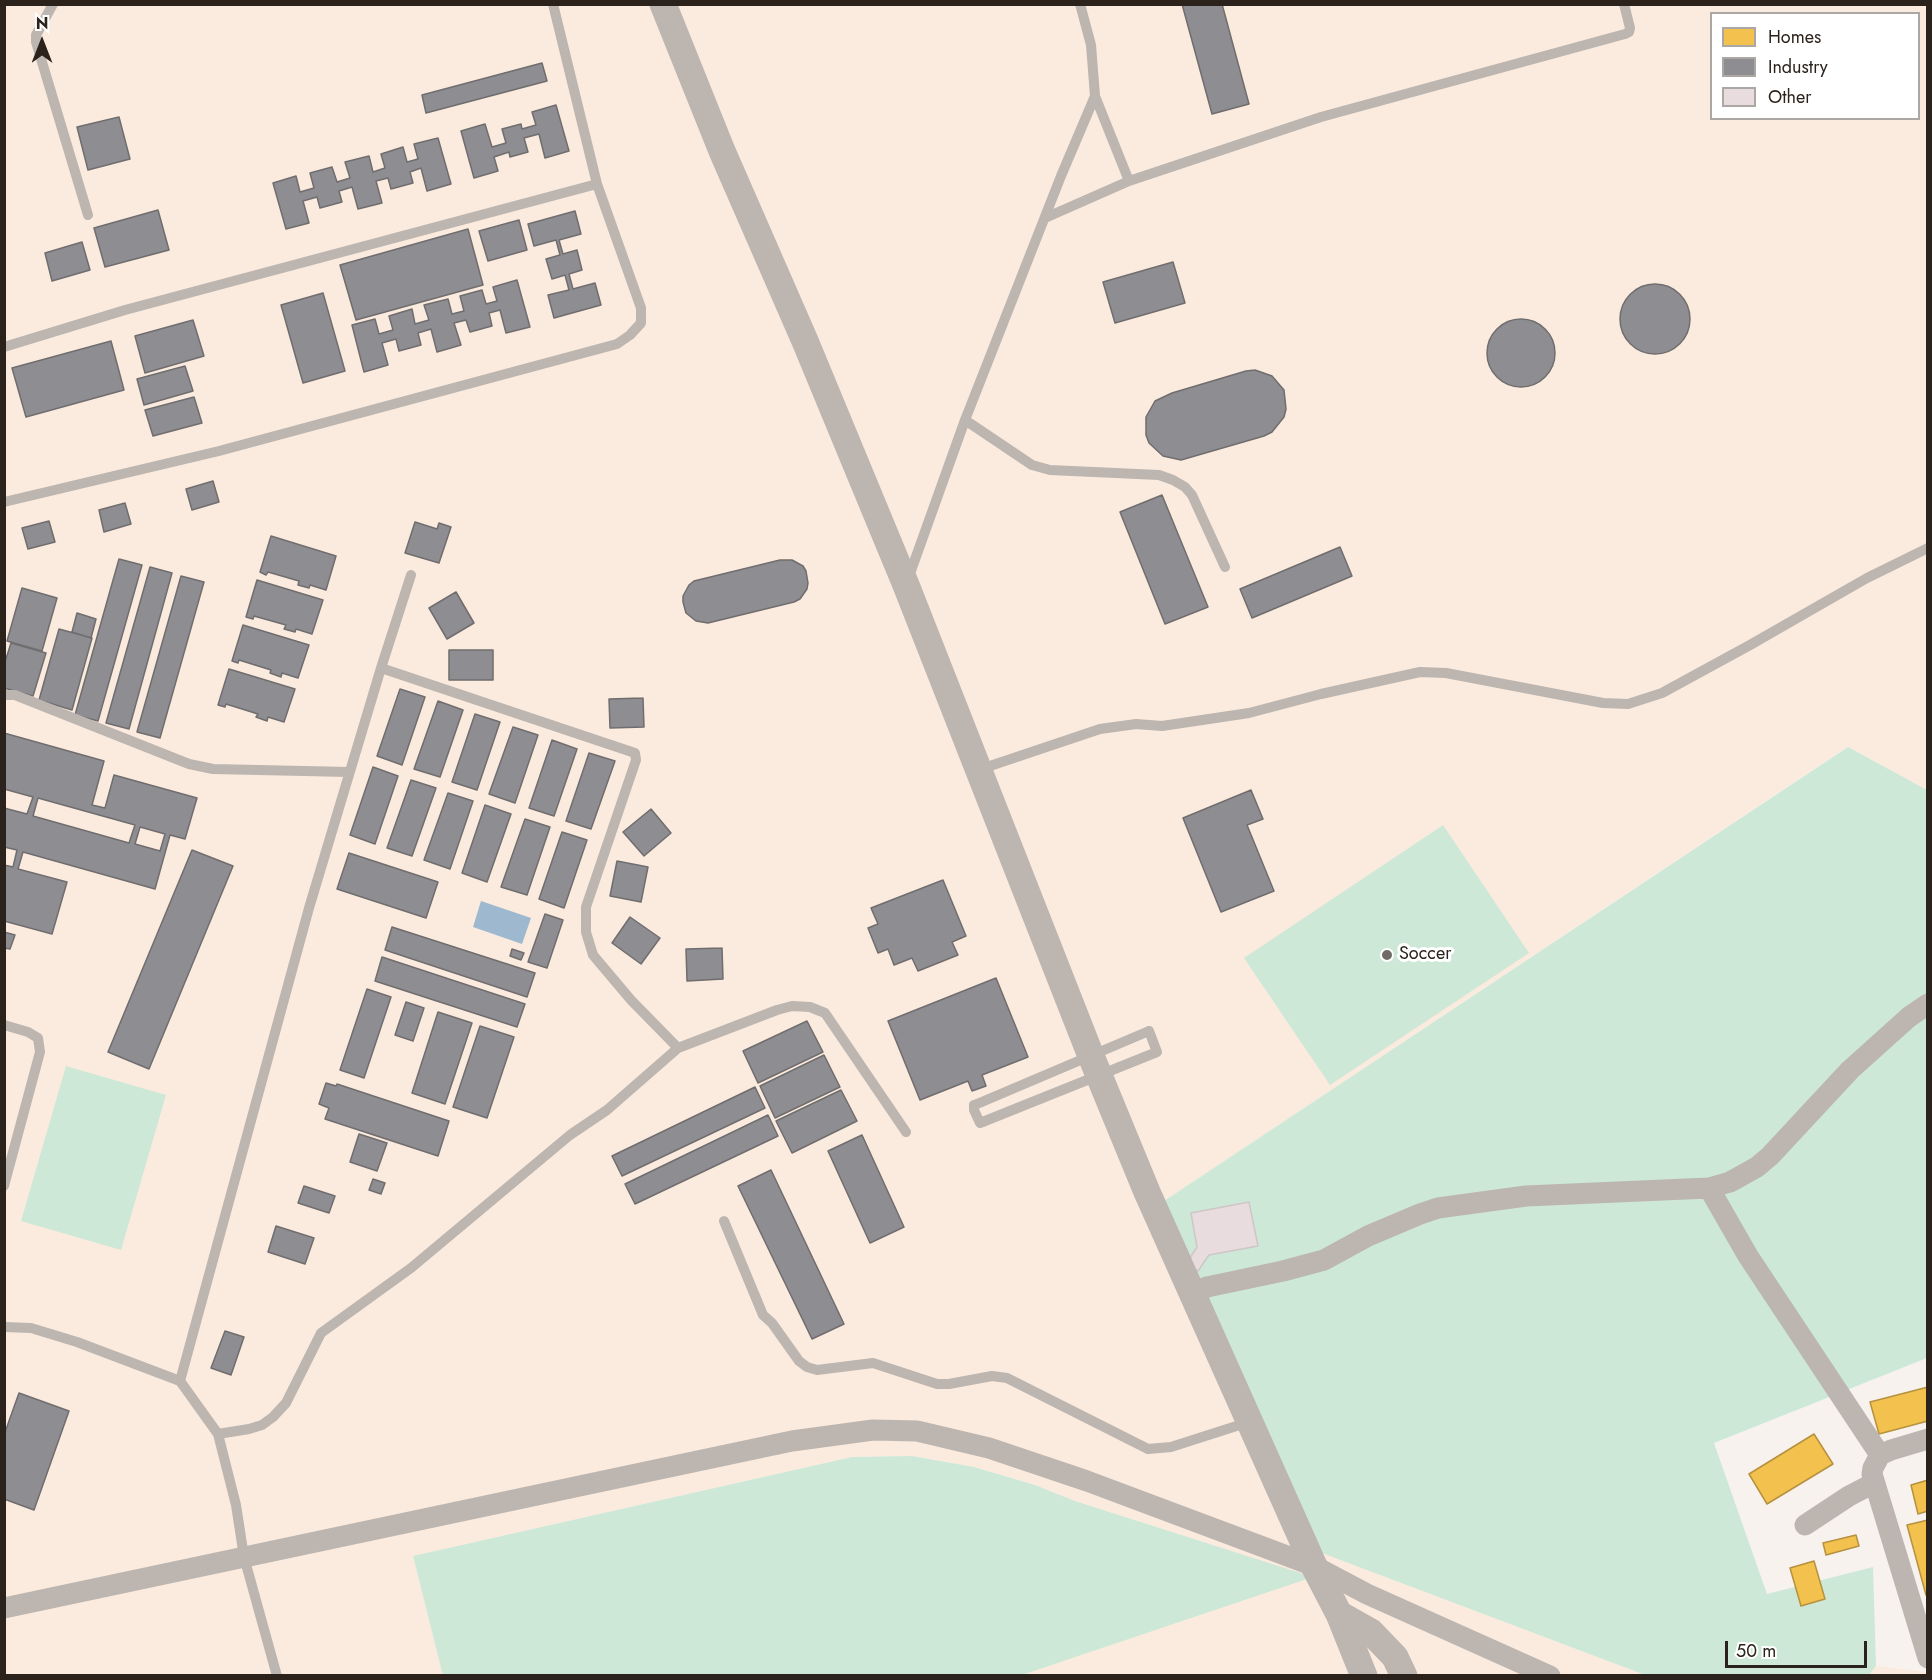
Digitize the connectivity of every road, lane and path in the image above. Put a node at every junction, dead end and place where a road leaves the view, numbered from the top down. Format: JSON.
{"nodes":[{"id":1,"x":53,"y":4,"type":"edge"},
{"id":2,"x":553,"y":4,"type":"edge"},
{"id":3,"x":663,"y":4,"type":"edge"},
{"id":4,"x":1080,"y":4,"type":"edge"},
{"id":5,"x":1624,"y":4,"type":"edge"},
{"id":6,"x":1095,"y":96,"type":"junction"},
{"id":7,"x":1130,"y":181,"type":"junction"},
{"id":8,"x":597,"y":184,"type":"junction"},
{"id":9,"x":88,"y":215,"type":"dead end"},
{"id":10,"x":1046,"y":218,"type":"junction"},
{"id":11,"x":4,"y":347,"type":"edge"},
{"id":12,"x":965,"y":420,"type":"junction"},
{"id":13,"x":4,"y":502,"type":"edge"},
{"id":14,"x":1928,"y":548,"type":"edge"},
{"id":15,"x":1226,"y":567,"type":"dead end"},
{"id":16,"x":411,"y":575,"type":"dead end"},
{"id":17,"x":906,"y":585,"type":"junction"},
{"id":18,"x":381,"y":668,"type":"junction"},
{"id":19,"x":4,"y":695,"type":"edge"},
{"id":20,"x":978,"y":770,"type":"junction"},
{"id":21,"x":349,"y":772,"type":"junction"},
{"id":22,"x":1928,"y":1004,"type":"edge"},
{"id":23,"x":4,"y":1025,"type":"edge"},
{"id":24,"x":678,"y":1048,"type":"junction"},
{"id":25,"x":1095,"y":1066,"type":"junction"},
{"id":26,"x":1022,"y":1086,"type":"junction"},
{"id":27,"x":1028,"y":1103,"type":"junction"},
{"id":28,"x":906,"y":1132,"type":"dead end"},
{"id":29,"x":4,"y":1186,"type":"edge"},
{"id":30,"x":1709,"y":1188,"type":"junction"},
{"id":31,"x":724,"y":1221,"type":"dead end"},
{"id":32,"x":1193,"y":1293,"type":"junction"},
{"id":33,"x":4,"y":1327,"type":"edge"},
{"id":34,"x":180,"y":1382,"type":"junction"},
{"id":35,"x":1251,"y":1422,"type":"junction"},
{"id":36,"x":218,"y":1434,"type":"junction"},
{"id":37,"x":1928,"y":1439,"type":"edge"},
{"id":38,"x":1880,"y":1455,"type":"junction"},
{"id":39,"x":1874,"y":1483,"type":"junction"},
{"id":40,"x":1805,"y":1525,"type":"dead end"},
{"id":41,"x":244,"y":1557,"type":"junction"},
{"id":42,"x":1314,"y":1566,"type":"junction"},
{"id":43,"x":4,"y":1608,"type":"edge"},
{"id":44,"x":1339,"y":1614,"type":"junction"},
{"id":45,"x":1928,"y":1658,"type":"edge"},
{"id":46,"x":277,"y":1676,"type":"edge"},
{"id":47,"x":1364,"y":1676,"type":"edge"},
{"id":48,"x":1404,"y":1676,"type":"edge"},
{"id":49,"x":1550,"y":1676,"type":"edge"}],
"edges":[{"from":1,"to":9,"type":"lane"},
{"from":2,"to":8,"type":"lane"},
{"from":3,"to":17,"type":"street"},
{"from":4,"to":6,"type":"lane"},
{"from":5,"to":7,"type":"lane"},
{"from":6,"to":7,"type":"lane"},
{"from":6,"to":10,"type":"lane"},
{"from":7,"to":10,"type":"lane"},
{"from":8,"to":11,"type":"lane"},
{"from":8,"to":13,"type":"lane"},
{"from":10,"to":12,"type":"lane"},
{"from":12,"to":15,"type":"lane"},
{"from":12,"to":17,"type":"lane"},
{"from":14,"to":20,"type":"lane"},
{"from":16,"to":18,"type":"lane"},
{"from":17,"to":20,"type":"street"},
{"from":18,"to":21,"type":"lane"},
{"from":18,"to":24,"type":"lane"},
{"from":19,"to":21,"type":"lane"},
{"from":20,"to":25,"type":"street"},
{"from":21,"to":34,"type":"lane"},
{"from":22,"to":30,"type":"street"},
{"from":23,"to":29,"type":"lane"},
{"from":24,"to":28,"type":"lane"},
{"from":24,"to":36,"type":"lane"},
{"from":25,"to":25,"type":"lane"},
{"from":25,"to":26,"type":"lane"},
{"from":25,"to":27,"type":"lane"},
{"from":25,"to":32,"type":"street"},
{"from":26,"to":27,"type":"lane"},
{"from":26,"to":27,"type":"lane"},
{"from":30,"to":32,"type":"street"},
{"from":30,"to":38,"type":"street"},
{"from":31,"to":35,"type":"lane"},
{"from":32,"to":35,"type":"street"},
{"from":33,"to":34,"type":"lane"},
{"from":34,"to":36,"type":"lane"},
{"from":35,"to":42,"type":"street"},
{"from":36,"to":41,"type":"lane"},
{"from":37,"to":38,"type":"street"},
{"from":38,"to":39,"type":"street"},
{"from":39,"to":40,"type":"street"},
{"from":39,"to":45,"type":"street"},
{"from":41,"to":42,"type":"street"},
{"from":41,"to":43,"type":"street"},
{"from":41,"to":46,"type":"lane"},
{"from":42,"to":44,"type":"street"},
{"from":42,"to":49,"type":"street"},
{"from":44,"to":47,"type":"street"},
{"from":44,"to":48,"type":"street"}]}
